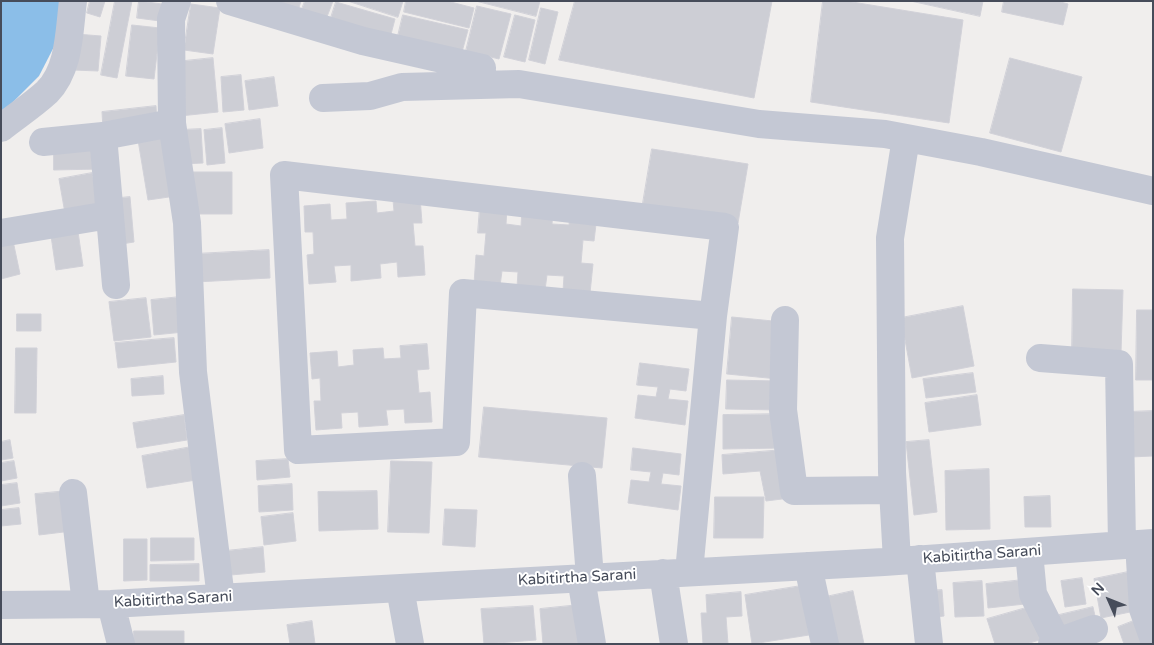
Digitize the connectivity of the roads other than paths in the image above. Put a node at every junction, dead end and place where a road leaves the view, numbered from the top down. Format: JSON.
{"nodes":[{"id":1,"x":73,"y":1,"type":"edge"},
{"id":2,"x":177,"y":1,"type":"edge"},
{"id":3,"x":230,"y":1,"type":"edge"},
{"id":4,"x":482,"y":68,"type":"dead end"},
{"id":5,"x":323,"y":98,"type":"dead end"},
{"id":6,"x":172,"y":123,"type":"junction"},
{"id":7,"x":1,"y":128,"type":"edge"},
{"id":8,"x":104,"y":136,"type":"junction"},
{"id":9,"x":906,"y":138,"type":"junction"},
{"id":10,"x":43,"y":142,"type":"dead end"},
{"id":11,"x":1153,"y":191,"type":"edge"},
{"id":12,"x":109,"y":215,"type":"junction"},
{"id":13,"x":1,"y":233,"type":"edge"},
{"id":14,"x":116,"y":286,"type":"dead end"},
{"id":15,"x":713,"y":316,"type":"junction"},
{"id":16,"x":785,"y":320,"type":"dead end"},
{"id":17,"x":1040,"y":358,"type":"dead end"},
{"id":18,"x":582,"y":476,"type":"dead end"},
{"id":19,"x":893,"y":490,"type":"junction"},
{"id":20,"x":74,"y":493,"type":"dead end"},
{"id":21,"x":1138,"y":544,"type":"edge"},
{"id":22,"x":1029,"y":552,"type":"junction"},
{"id":23,"x":908,"y":560,"type":"junction"},
{"id":24,"x":808,"y":566,"type":"junction"},
{"id":25,"x":676,"y":573,"type":"junction"},
{"id":26,"x":585,"y":577,"type":"junction"},
{"id":27,"x":400,"y":588,"type":"junction"},
{"id":28,"x":221,"y":598,"type":"junction"},
{"id":29,"x":98,"y":604,"type":"junction"},
{"id":30,"x":1,"y":605,"type":"edge"},
{"id":31,"x":1094,"y":629,"type":"dead end"},
{"id":32,"x":1153,"y":638,"type":"edge"},
{"id":33,"x":1055,"y":643,"type":"edge"},
{"id":34,"x":121,"y":644,"type":"edge"},
{"id":35,"x":410,"y":644,"type":"edge"},
{"id":36,"x":592,"y":644,"type":"edge"},
{"id":37,"x":674,"y":644,"type":"edge"},
{"id":38,"x":825,"y":644,"type":"edge"},
{"id":39,"x":929,"y":644,"type":"edge"}],
"edges":[{"from":1,"to":7,"type":"street"},
{"from":2,"to":6,"type":"street"},
{"from":3,"to":4,"type":"street"},
{"from":5,"to":9,"type":"street"},
{"from":6,"to":8,"type":"street"},
{"from":6,"to":28,"type":"street"},
{"from":8,"to":10,"type":"street"},
{"from":8,"to":12,"type":"street"},
{"from":9,"to":11,"type":"street"},
{"from":9,"to":19,"type":"street"},
{"from":12,"to":13,"type":"street"},
{"from":12,"to":14,"type":"street"},
{"from":15,"to":15,"type":"street"},
{"from":15,"to":25,"type":"street"},
{"from":16,"to":19,"type":"street"},
{"from":17,"to":21,"type":"street"},
{"from":18,"to":26,"type":"street"},
{"from":19,"to":23,"type":"street"},
{"from":20,"to":29,"type":"street"},
{"from":21,"to":22,"type":"street","name":"Kabitirtha Sarani"},
{"from":21,"to":32,"type":"street"},
{"from":22,"to":23,"type":"street","name":"Kabitirtha Sarani"},
{"from":22,"to":33,"type":"street"},
{"from":23,"to":24,"type":"street","name":"Kabitirtha Sarani"},
{"from":23,"to":39,"type":"street"},
{"from":24,"to":25,"type":"street","name":"Kabitirtha Sarani"},
{"from":24,"to":38,"type":"street"},
{"from":25,"to":26,"type":"street","name":"Kabitirtha Sarani"},
{"from":25,"to":37,"type":"street"},
{"from":26,"to":27,"type":"street","name":"Kabitirtha Sarani"},
{"from":26,"to":36,"type":"street"},
{"from":27,"to":28,"type":"street","name":"Kabitirtha Sarani"},
{"from":27,"to":35,"type":"street"},
{"from":28,"to":29,"type":"street","name":"Kabitirtha Sarani"},
{"from":29,"to":30,"type":"street","name":"Kabitirtha Sarani"},
{"from":29,"to":34,"type":"street"},
{"from":31,"to":33,"type":"street"}]}
